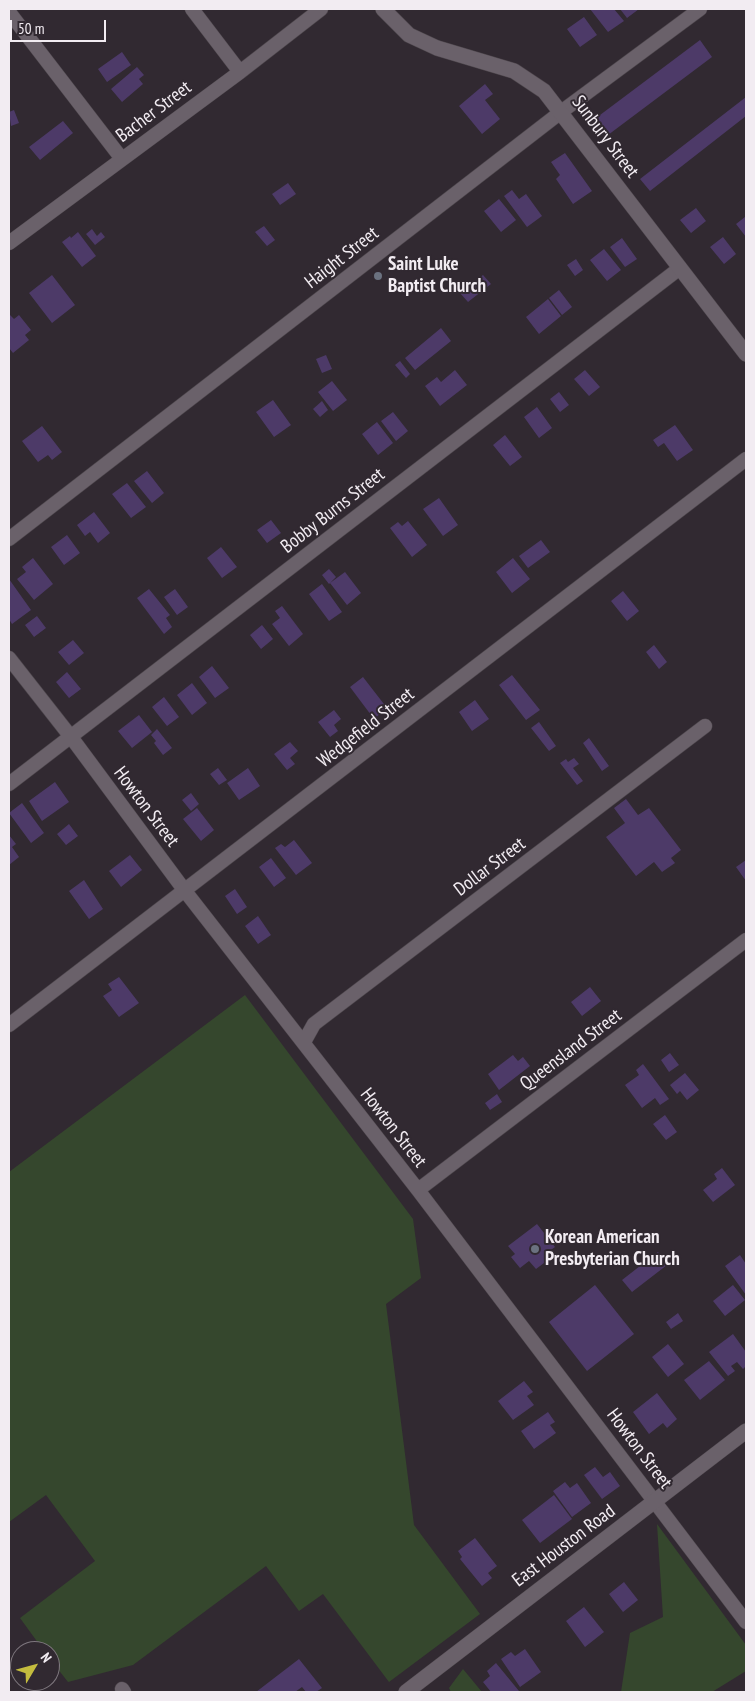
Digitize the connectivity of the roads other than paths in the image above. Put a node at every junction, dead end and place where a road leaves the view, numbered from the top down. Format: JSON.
{"nodes":[{"id":1,"x":192,"y":9,"type":"edge"},
{"id":2,"x":321,"y":9,"type":"edge"},
{"id":3,"x":383,"y":9,"type":"edge"},
{"id":4,"x":700,"y":9,"type":"edge"},
{"id":5,"x":9,"y":12,"type":"edge"},
{"id":6,"x":240,"y":72,"type":"junction"},
{"id":7,"x":562,"y":112,"type":"junction"},
{"id":8,"x":122,"y":159,"type":"junction"},
{"id":9,"x":9,"y":243,"type":"edge"},
{"id":10,"x":680,"y":268,"type":"junction"},
{"id":11,"x":746,"y":354,"type":"edge"},
{"id":12,"x":746,"y":459,"type":"edge"},
{"id":13,"x":9,"y":539,"type":"edge"},
{"id":14,"x":9,"y":658,"type":"edge"},
{"id":15,"x":705,"y":726,"type":"dead end"},
{"id":16,"x":71,"y":737,"type":"junction"},
{"id":17,"x":9,"y":784,"type":"edge"},
{"id":18,"x":185,"y":891,"type":"junction"},
{"id":19,"x":746,"y":940,"type":"edge"},
{"id":20,"x":9,"y":1025,"type":"edge"},
{"id":21,"x":304,"y":1042,"type":"junction"},
{"id":22,"x":418,"y":1190,"type":"junction"},
{"id":23,"x":746,"y":1431,"type":"edge"},
{"id":24,"x":656,"y":1502,"type":"junction"},
{"id":25,"x":746,"y":1622,"type":"edge"},
{"id":26,"x":406,"y":1692,"type":"edge"}],
"edges":[{"from":1,"to":6,"type":"street"},
{"from":2,"to":6,"type":"street","name":"Bacher Street"},
{"from":3,"to":7,"type":"street","name":"Sunbury Street"},
{"from":4,"to":7,"type":"street","name":"Haight Street"},
{"from":5,"to":8,"type":"street"},
{"from":6,"to":8,"type":"street","name":"Bacher Street"},
{"from":7,"to":10,"type":"street","name":"Sunbury Street"},
{"from":7,"to":13,"type":"street","name":"Haight Street"},
{"from":8,"to":9,"type":"street","name":"Bacher Street"},
{"from":10,"to":11,"type":"street","name":"Sunbury Street"},
{"from":10,"to":16,"type":"street","name":"Bobby Burns Street"},
{"from":12,"to":18,"type":"street","name":"Wedgefield Street"},
{"from":14,"to":16,"type":"street","name":"Howton Street"},
{"from":15,"to":21,"type":"street","name":"Dollar Street"},
{"from":16,"to":17,"type":"street","name":"Bobby Burns Street"},
{"from":16,"to":18,"type":"street","name":"Howton Street"},
{"from":18,"to":20,"type":"street","name":"Wedgefield Street"},
{"from":18,"to":21,"type":"street","name":"Howton Street"},
{"from":19,"to":22,"type":"street","name":"Queensland Street"},
{"from":21,"to":22,"type":"street","name":"Howton Street"},
{"from":22,"to":24,"type":"street","name":"Howton Street"},
{"from":23,"to":24,"type":"street","name":"East Houston Road"},
{"from":24,"to":25,"type":"street","name":"Howton Street"},
{"from":24,"to":26,"type":"street","name":"East Houston Road"}]}
